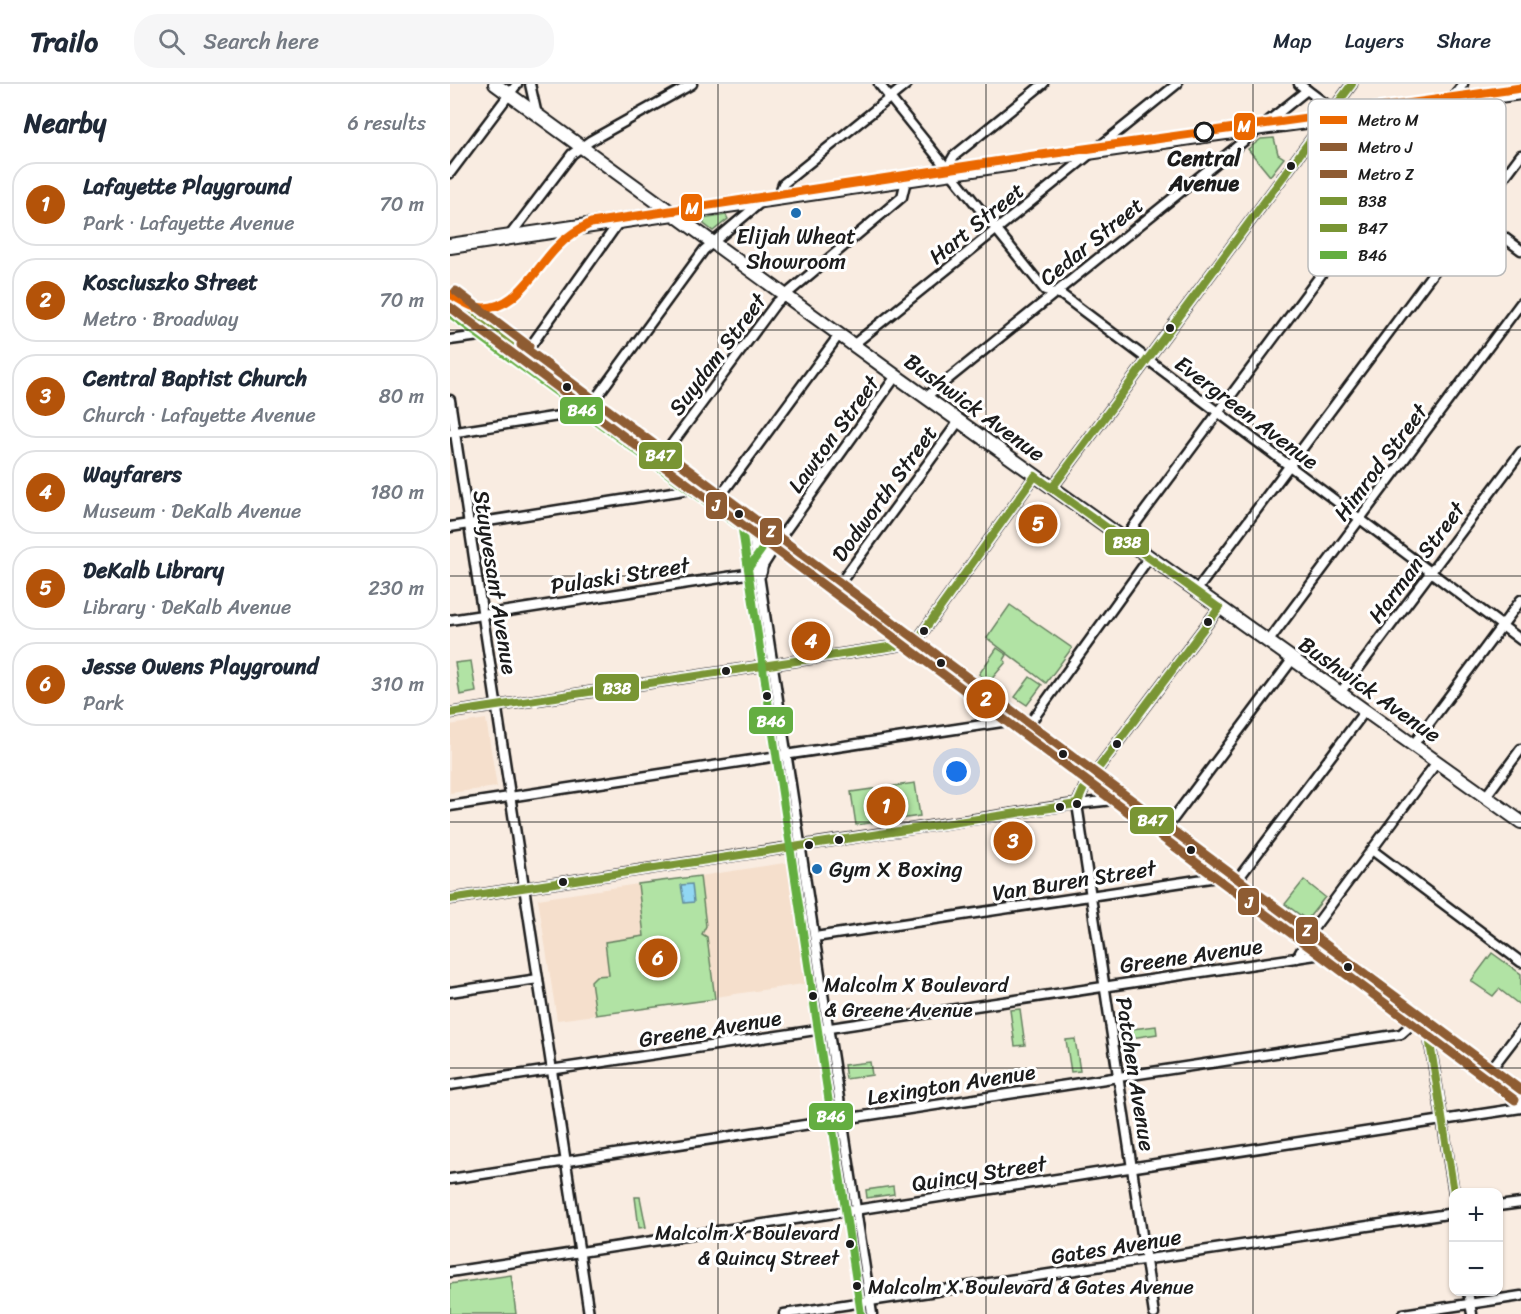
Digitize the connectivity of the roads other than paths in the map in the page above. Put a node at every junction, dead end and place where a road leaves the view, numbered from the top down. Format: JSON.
{"nodes":[{"id":1,"x":495,"y":84,"type":"edge"},
{"id":2,"x":530,"y":84,"type":"edge"},
{"id":3,"x":692,"y":84,"type":"edge"},
{"id":4,"x":879,"y":84,"type":"edge"},
{"id":5,"x":907,"y":84,"type":"edge"},
{"id":6,"x":1043,"y":84,"type":"edge"},
{"id":7,"x":1177,"y":84,"type":"edge"},
{"id":8,"x":1299,"y":84,"type":"edge"},
{"id":9,"x":1352,"y":84,"type":"edge"},
{"id":10,"x":1463,"y":84,"type":"edge"},
{"id":11,"x":513,"y":89,"type":"edge"},
{"id":12,"x":1306,"y":90,"type":"junction"},
{"id":13,"x":1521,"y":92,"type":"edge"},
{"id":14,"x":890,"y":98,"type":"junction"},
{"id":15,"x":1317,"y":99,"type":"edge"},
{"id":16,"x":1344,"y":99,"type":"edge"},
{"id":17,"x":1452,"y":99,"type":"edge"},
{"id":18,"x":1471,"y":99,"type":"edge"},
{"id":19,"x":538,"y":115,"type":"junction"},
{"id":20,"x":1308,"y":119,"type":"edge"},
{"id":21,"x":1262,"y":127,"type":"junction"},
{"id":22,"x":581,"y":147,"type":"junction"},
{"id":23,"x":1308,"y":149,"type":"edge"},
{"id":24,"x":1092,"y":152,"type":"junction"},
{"id":25,"x":1521,"y":155,"type":"edge"},
{"id":26,"x":951,"y":172,"type":"junction"},
{"id":27,"x":450,"y":173,"type":"edge"},
{"id":28,"x":1506,"y":175,"type":"edge"},
{"id":29,"x":906,"y":180,"type":"junction"},
{"id":30,"x":778,"y":198,"type":"junction"},
{"id":31,"x":763,"y":200,"type":"junction"},
{"id":32,"x":672,"y":214,"type":"junction"},
{"id":33,"x":619,"y":222,"type":"junction"},
{"id":34,"x":996,"y":230,"type":"junction"},
{"id":35,"x":508,"y":238,"type":"junction"},
{"id":36,"x":1506,"y":239,"type":"edge"},
{"id":37,"x":712,"y":243,"type":"junction"},
{"id":38,"x":450,"y":246,"type":"edge"},
{"id":39,"x":1521,"y":250,"type":"edge"},
{"id":40,"x":1320,"y":276,"type":"edge"},
{"id":41,"x":1431,"y":276,"type":"edge"},
{"id":42,"x":1054,"y":294,"type":"junction"},
{"id":43,"x":784,"y":295,"type":"junction"},
{"id":44,"x":450,"y":301,"type":"edge"},
{"id":45,"x":1521,"y":303,"type":"edge"},
{"id":46,"x":496,"y":334,"type":"junction"},
{"id":47,"x":839,"y":335,"type":"junction"},
{"id":48,"x":450,"y":340,"type":"edge"},
{"id":49,"x":853,"y":345,"type":"junction"},
{"id":50,"x":525,"y":354,"type":"junction"},
{"id":51,"x":1147,"y":360,"type":"junction"},
{"id":52,"x":896,"y":376,"type":"junction"},
{"id":53,"x":926,"y":397,"type":"junction"},
{"id":54,"x":450,"y":400,"type":"edge"},
{"id":55,"x":590,"y":403,"type":"junction"},
{"id":56,"x":1218,"y":413,"type":"junction"},
{"id":57,"x":958,"y":421,"type":"junction"},
{"id":58,"x":452,"y":433,"type":"edge"},
{"id":59,"x":1521,"y":452,"type":"edge"},
{"id":60,"x":663,"y":456,"type":"junction"},
{"id":61,"x":1289,"y":466,"type":"junction"},
{"id":62,"x":1035,"y":476,"type":"junction"},
{"id":63,"x":704,"y":487,"type":"junction"},
{"id":64,"x":1052,"y":488,"type":"junction"},
{"id":65,"x":719,"y":498,"type":"junction"},
{"id":66,"x":1360,"y":519,"type":"junction"},
{"id":67,"x":751,"y":521,"type":"junction"},
{"id":68,"x":469,"y":524,"type":"junction"},
{"id":69,"x":450,"y":526,"type":"edge"},
{"id":70,"x":775,"y":539,"type":"junction"},
{"id":71,"x":1124,"y":539,"type":"junction"},
{"id":72,"x":1149,"y":558,"type":"junction"},
{"id":73,"x":759,"y":572,"type":"junction"},
{"id":74,"x":1431,"y":572,"type":"junction"},
{"id":75,"x":838,"y":586,"type":"junction"},
{"id":76,"x":1196,"y":591,"type":"junction"},
{"id":77,"x":1521,"y":600,"type":"edge"},
{"id":78,"x":1219,"y":608,"type":"junction"},
{"id":79,"x":483,"y":615,"type":"junction"},
{"id":80,"x":450,"y":620,"type":"edge"},
{"id":81,"x":1502,"y":626,"type":"junction"},
{"id":82,"x":1521,"y":640,"type":"edge"},
{"id":83,"x":1268,"y":642,"type":"junction"},
{"id":84,"x":915,"y":643,"type":"junction"},
{"id":85,"x":1292,"y":660,"type":"junction"},
{"id":86,"x":773,"y":664,"type":"junction"},
{"id":87,"x":1340,"y":693,"type":"junction"},
{"id":88,"x":496,"y":706,"type":"junction"},
{"id":89,"x":999,"y":707,"type":"junction"},
{"id":90,"x":1365,"y":711,"type":"junction"},
{"id":91,"x":450,"y":713,"type":"edge"},
{"id":92,"x":1018,"y":722,"type":"junction"},
{"id":93,"x":994,"y":723,"type":"junction"},
{"id":94,"x":1413,"y":745,"type":"junction"},
{"id":95,"x":1521,"y":749,"type":"edge"},
{"id":96,"x":787,"y":755,"type":"junction"},
{"id":97,"x":1437,"y":762,"type":"junction"},
{"id":98,"x":1092,"y":776,"type":"junction"},
{"id":99,"x":1486,"y":796,"type":"junction"},
{"id":100,"x":510,"y":797,"type":"junction"},
{"id":101,"x":1123,"y":799,"type":"junction"},
{"id":102,"x":1077,"y":804,"type":"junction"},
{"id":103,"x":450,"y":806,"type":"edge"},
{"id":104,"x":1521,"y":822,"type":"edge"},
{"id":105,"x":1164,"y":831,"type":"junction"},
{"id":106,"x":801,"y":846,"type":"junction"},
{"id":107,"x":1372,"y":850,"type":"junction"},
{"id":108,"x":1207,"y":863,"type":"junction"},
{"id":109,"x":1196,"y":880,"type":"junction"},
{"id":110,"x":1230,"y":880,"type":"junction"},
{"id":111,"x":524,"y":888,"type":"junction"},
{"id":112,"x":1090,"y":896,"type":"junction"},
{"id":113,"x":450,"y":899,"type":"edge"},
{"id":114,"x":815,"y":937,"type":"junction"},
{"id":115,"x":1308,"y":938,"type":"junction"},
{"id":116,"x":1329,"y":953,"type":"junction"},
{"id":117,"x":1297,"y":958,"type":"junction"},
{"id":118,"x":1521,"y":962,"type":"edge"},
{"id":119,"x":538,"y":979,"type":"junction"},
{"id":120,"x":1104,"y":986,"type":"junction"},
{"id":121,"x":450,"y":992,"type":"edge"},
{"id":122,"x":1417,"y":1020,"type":"junction"},
{"id":123,"x":829,"y":1028,"type":"junction"},
{"id":124,"x":1521,"y":1030,"type":"edge"},
{"id":125,"x":1433,"y":1032,"type":"junction"},
{"id":126,"x":552,"y":1070,"type":"junction"},
{"id":127,"x":1488,"y":1073,"type":"junction"},
{"id":128,"x":1118,"y":1077,"type":"junction"},
{"id":129,"x":450,"y":1085,"type":"edge"},
{"id":130,"x":1517,"y":1095,"type":"edge"},
{"id":131,"x":1517,"y":1109,"type":"edge"},
{"id":132,"x":842,"y":1119,"type":"junction"},
{"id":133,"x":1442,"y":1121,"type":"junction"},
{"id":134,"x":566,"y":1160,"type":"junction"},
{"id":135,"x":1132,"y":1168,"type":"junction"},
{"id":136,"x":450,"y":1179,"type":"edge"},
{"id":137,"x":1453,"y":1188,"type":"edge"},
{"id":138,"x":1521,"y":1203,"type":"edge"},
{"id":139,"x":1503,"y":1205,"type":"edge"},
{"id":140,"x":856,"y":1210,"type":"junction"},
{"id":141,"x":1449,"y":1214,"type":"edge"},
{"id":142,"x":579,"y":1252,"type":"junction"},
{"id":143,"x":1146,"y":1260,"type":"junction"},
{"id":144,"x":450,"y":1272,"type":"edge"},
{"id":145,"x":1469,"y":1296,"type":"edge"},
{"id":146,"x":1521,"y":1296,"type":"edge"},
{"id":147,"x":870,"y":1301,"type":"junction"},
{"id":148,"x":1470,"y":1304,"type":"junction"},
{"id":149,"x":589,"y":1314,"type":"edge"},
{"id":150,"x":783,"y":1314,"type":"edge"},
{"id":151,"x":872,"y":1314,"type":"edge"},
{"id":152,"x":1154,"y":1314,"type":"edge"},
{"id":153,"x":1403,"y":1314,"type":"edge"},
{"id":154,"x":1472,"y":1314,"type":"edge"}],
"edges":[{"from":1,"to":11,"type":"main road","name":"Bushwick Avenue"},
{"from":2,"to":19,"type":"street"},
{"from":3,"to":22,"type":"street"},
{"from":4,"to":14,"type":"street","name":"Evergreen Avenue"},
{"from":5,"to":14,"type":"street"},
{"from":6,"to":26,"type":"street"},
{"from":7,"to":24,"type":"street","name":"Hart Street"},
{"from":8,"to":12,"type":"street"},
{"from":9,"to":16,"type":"street"},
{"from":10,"to":17,"type":"street"},
{"from":11,"to":19,"type":"main road","name":"Bushwick Avenue"},
{"from":11,"to":27,"type":"street"},
{"from":12,"to":15,"type":"street"},
{"from":12,"to":21,"type":"street","name":"Cedar Street"},
{"from":13,"to":18,"type":"main road"},
{"from":14,"to":26,"type":"street","name":"Evergreen Avenue"},
{"from":14,"to":30,"type":"street"},
{"from":19,"to":22,"type":"main road","name":"Bushwick Avenue"},
{"from":20,"to":21,"type":"main road"},
{"from":21,"to":24,"type":"main road"},
{"from":21,"to":42,"type":"street","name":"Cedar Street"},
{"from":22,"to":32,"type":"main road","name":"Bushwick Avenue"},
{"from":22,"to":35,"type":"street"},
{"from":23,"to":51,"type":"street"},
{"from":24,"to":26,"type":"main road"},
{"from":24,"to":34,"type":"street","name":"Hart Street"},
{"from":25,"to":28,"type":"street"},
{"from":26,"to":29,"type":"main road"},
{"from":26,"to":34,"type":"street","name":"Evergreen Avenue"},
{"from":29,"to":30,"type":"main road"},
{"from":29,"to":43,"type":"street","name":"Suydam Street"},
{"from":30,"to":31,"type":"main road"},
{"from":31,"to":32,"type":"main road"},
{"from":31,"to":37,"type":"street"},
{"from":32,"to":33,"type":"main road"},
{"from":32,"to":37,"type":"main road","name":"Bushwick Avenue"},
{"from":33,"to":35,"type":"main road"},
{"from":33,"to":50,"type":"street"},
{"from":34,"to":42,"type":"street","name":"Evergreen Avenue"},
{"from":34,"to":49,"type":"street","name":"Hart Street"},
{"from":35,"to":38,"type":"main road"},
{"from":36,"to":39,"type":"street"},
{"from":37,"to":43,"type":"main road","name":"Bushwick Avenue"},
{"from":37,"to":55,"type":"street"},
{"from":40,"to":56,"type":"street"},
{"from":41,"to":61,"type":"street"},
{"from":42,"to":51,"type":"street","name":"Evergreen Avenue"},
{"from":42,"to":53,"type":"street","name":"Cedar Street"},
{"from":43,"to":47,"type":"main road","name":"Bushwick Avenue"},
{"from":43,"to":60,"type":"street","name":"Suydam Street"},
{"from":44,"to":46,"type":"main road"},
{"from":45,"to":66,"type":"street","name":"Himrod Street"},
{"from":46,"to":48,"type":"street"},
{"from":46,"to":50,"type":"main road"},
{"from":47,"to":49,"type":"main road","name":"Bushwick Avenue"},
{"from":47,"to":65,"type":"street"},
{"from":49,"to":52,"type":"main road","name":"Bushwick Avenue"},
{"from":50,"to":55,"type":"main road"},
{"from":51,"to":56,"type":"street","name":"Evergreen Avenue"},
{"from":51,"to":64,"type":"street"},
{"from":52,"to":53,"type":"main road","name":"Bushwick Avenue"},
{"from":52,"to":70,"type":"street","name":"Lawton Street"},
{"from":53,"to":57,"type":"main road","name":"Bushwick Avenue"},
{"from":54,"to":58,"type":"street","name":"Stuyvesant Avenue"},
{"from":55,"to":58,"type":"street"},
{"from":55,"to":60,"type":"main road"},
{"from":56,"to":61,"type":"street","name":"Evergreen Avenue"},
{"from":56,"to":71,"type":"street"},
{"from":57,"to":62,"type":"main road","name":"Bushwick Avenue"},
{"from":57,"to":75,"type":"street","name":"Dodworth Street"},
{"from":58,"to":68,"type":"street","name":"Stuyvesant Avenue"},
{"from":59,"to":74,"type":"street","name":"Harman Street"},
{"from":60,"to":63,"type":"main road"},
{"from":61,"to":66,"type":"street","name":"Evergreen Avenue"},
{"from":61,"to":76,"type":"street"},
{"from":62,"to":64,"type":"main road","name":"Bushwick Avenue"},
{"from":62,"to":84,"type":"street"},
{"from":63,"to":65,"type":"main road"},
{"from":63,"to":68,"type":"street"},
{"from":64,"to":71,"type":"main road","name":"Bushwick Avenue"},
{"from":65,"to":67,"type":"main road"},
{"from":66,"to":74,"type":"street","name":"Evergreen Avenue"},
{"from":66,"to":83,"type":"street","name":"Himrod Street"},
{"from":67,"to":70,"type":"main road"},
{"from":67,"to":73,"type":"street"},
{"from":68,"to":69,"type":"street"},
{"from":68,"to":79,"type":"street","name":"Stuyvesant Avenue"},
{"from":70,"to":73,"type":"main road"},
{"from":70,"to":75,"type":"main road"},
{"from":71,"to":72,"type":"main road","name":"Bushwick Avenue"},
{"from":72,"to":76,"type":"main road","name":"Bushwick Avenue"},
{"from":72,"to":92,"type":"street"},
{"from":73,"to":79,"type":"street","name":"Pulaski Street"},
{"from":73,"to":86,"type":"street"},
{"from":74,"to":81,"type":"street","name":"Evergreen Avenue"},
{"from":74,"to":87,"type":"street","name":"Harman Street"},
{"from":75,"to":84,"type":"main road"},
{"from":76,"to":78,"type":"main road","name":"Bushwick Avenue"},
{"from":77,"to":81,"type":"street"},
{"from":78,"to":83,"type":"main road","name":"Bushwick Avenue"},
{"from":78,"to":98,"type":"street"},
{"from":79,"to":80,"type":"street","name":"Pulaski Street"},
{"from":79,"to":88,"type":"street","name":"Stuyvesant Avenue"},
{"from":81,"to":82,"type":"street","name":"Evergreen Avenue"},
{"from":81,"to":94,"type":"street"},
{"from":83,"to":85,"type":"main road","name":"Bushwick Avenue"},
{"from":84,"to":86,"type":"street"},
{"from":84,"to":89,"type":"main road"},
{"from":85,"to":87,"type":"main road","name":"Bushwick Avenue"},
{"from":85,"to":105,"type":"street"},
{"from":86,"to":88,"type":"street"},
{"from":86,"to":96,"type":"street"},
{"from":87,"to":90,"type":"main road","name":"Bushwick Avenue"},
{"from":88,"to":91,"type":"street"},
{"from":88,"to":100,"type":"street","name":"Stuyvesant Avenue"},
{"from":89,"to":92,"type":"main road"},
{"from":89,"to":93,"type":"street"},
{"from":90,"to":94,"type":"main road","name":"Bushwick Avenue"},
{"from":90,"to":110,"type":"street"},
{"from":92,"to":93,"type":"street"},
{"from":92,"to":98,"type":"main road"},
{"from":93,"to":96,"type":"street"},
{"from":94,"to":97,"type":"main road","name":"Bushwick Avenue"},
{"from":95,"to":99,"type":"street"},
{"from":96,"to":100,"type":"street"},
{"from":96,"to":106,"type":"street"},
{"from":97,"to":99,"type":"main road","name":"Bushwick Avenue"},
{"from":97,"to":107,"type":"street","name":"Greene Avenue"},
{"from":98,"to":101,"type":"main road"},
{"from":98,"to":102,"type":"street"},
{"from":99,"to":104,"type":"main road","name":"Bushwick Avenue"},
{"from":100,"to":103,"type":"street"},
{"from":100,"to":111,"type":"street","name":"Stuyvesant Avenue"},
{"from":101,"to":102,"type":"street"},
{"from":101,"to":105,"type":"main road"},
{"from":102,"to":106,"type":"street"},
{"from":102,"to":112,"type":"street","name":"Patchen Avenue"},
{"from":105,"to":108,"type":"main road"},
{"from":106,"to":111,"type":"street"},
{"from":106,"to":114,"type":"street"},
{"from":107,"to":115,"type":"street","name":"Greene Avenue"},
{"from":107,"to":118,"type":"street"},
{"from":108,"to":109,"type":"street"},
{"from":108,"to":110,"type":"main road"},
{"from":109,"to":110,"type":"street","name":"Van Buren Street"},
{"from":109,"to":112,"type":"street","name":"Van Buren Street"},
{"from":110,"to":115,"type":"main road"},
{"from":111,"to":113,"type":"street"},
{"from":111,"to":119,"type":"street","name":"Stuyvesant Avenue"},
{"from":112,"to":114,"type":"street","name":"Van Buren Street"},
{"from":112,"to":120,"type":"street","name":"Patchen Avenue"},
{"from":114,"to":123,"type":"street"},
{"from":115,"to":116,"type":"main road"},
{"from":115,"to":117,"type":"street","name":"Greene Avenue"},
{"from":116,"to":117,"type":"street","name":"Greene Avenue"},
{"from":116,"to":122,"type":"main road"},
{"from":117,"to":120,"type":"street","name":"Greene Avenue"},
{"from":119,"to":121,"type":"street"},
{"from":119,"to":126,"type":"street","name":"Stuyvesant Avenue"},
{"from":120,"to":123,"type":"street","name":"Greene Avenue"},
{"from":120,"to":128,"type":"street","name":"Patchen Avenue"},
{"from":122,"to":125,"type":"main road"},
{"from":122,"to":128,"type":"street","name":"Lexington Avenue"},
{"from":123,"to":126,"type":"street","name":"Greene Avenue"},
{"from":123,"to":132,"type":"street"},
{"from":124,"to":127,"type":"street"},
{"from":125,"to":127,"type":"main road"},
{"from":125,"to":133,"type":"street"},
{"from":126,"to":129,"type":"street","name":"Greene Avenue"},
{"from":126,"to":134,"type":"street","name":"Stuyvesant Avenue"},
{"from":127,"to":130,"type":"main road"},
{"from":128,"to":132,"type":"street","name":"Lexington Avenue"},
{"from":128,"to":135,"type":"street","name":"Patchen Avenue"},
{"from":130,"to":131,"type":"street","name":"Quincy Street"},
{"from":131,"to":133,"type":"street","name":"Quincy Street"},
{"from":132,"to":134,"type":"street","name":"Lexington Avenue"},
{"from":132,"to":140,"type":"street"},
{"from":133,"to":135,"type":"street","name":"Quincy Street"},
{"from":133,"to":137,"type":"street"},
{"from":134,"to":136,"type":"street","name":"Lexington Avenue"},
{"from":134,"to":142,"type":"street","name":"Stuyvesant Avenue"},
{"from":135,"to":140,"type":"street","name":"Quincy Street"},
{"from":135,"to":143,"type":"street","name":"Patchen Avenue"},
{"from":138,"to":139,"type":"street"},
{"from":140,"to":142,"type":"street","name":"Quincy Street"},
{"from":140,"to":147,"type":"street"},
{"from":141,"to":143,"type":"street","name":"Gates Avenue"},
{"from":142,"to":144,"type":"street","name":"Quincy Street"},
{"from":142,"to":149,"type":"street"},
{"from":143,"to":147,"type":"street","name":"Gates Avenue"},
{"from":143,"to":152,"type":"street","name":"Patchen Avenue"},
{"from":145,"to":148,"type":"street"},
{"from":146,"to":148,"type":"street"},
{"from":147,"to":150,"type":"street","name":"Gates Avenue"},
{"from":147,"to":151,"type":"street"},
{"from":148,"to":153,"type":"street"},
{"from":148,"to":154,"type":"street"}]}
